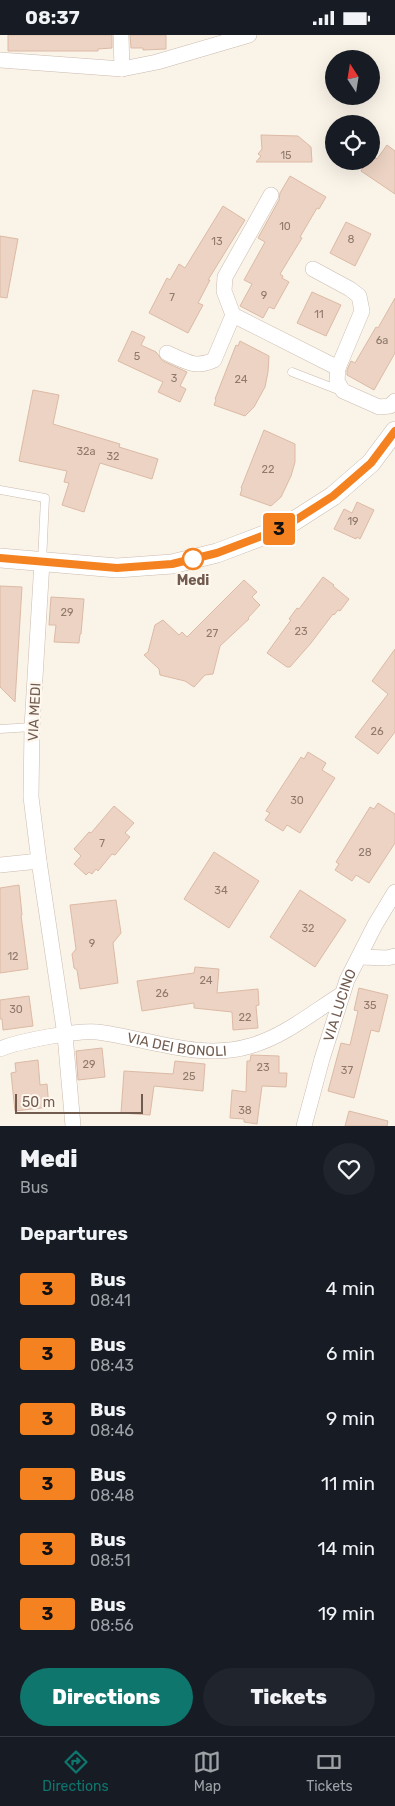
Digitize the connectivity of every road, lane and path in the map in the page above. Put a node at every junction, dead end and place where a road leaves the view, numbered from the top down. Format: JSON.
{"nodes":[{"id":1,"x":121,"y":35,"type":"edge"},
{"id":2,"x":249,"y":35,"type":"edge"},
{"id":3,"x":0,"y":59,"type":"edge"},
{"id":4,"x":122,"y":69,"type":"junction"},
{"id":5,"x":271,"y":195,"type":"dead end"},
{"id":6,"x":313,"y":269,"type":"dead end"},
{"id":7,"x":233,"y":315,"type":"junction"},
{"id":8,"x":167,"y":353,"type":"dead end"},
{"id":9,"x":338,"y":368,"type":"junction"},
{"id":10,"x":292,"y":372,"type":"dead end"},
{"id":11,"x":343,"y":391,"type":"junction"},
{"id":12,"x":395,"y":401,"type":"edge"},
{"id":13,"x":395,"y":431,"type":"edge"},
{"id":14,"x":0,"y":490,"type":"edge"},
{"id":15,"x":0,"y":558,"type":"edge"},
{"id":16,"x":42,"y":562,"type":"junction"},
{"id":17,"x":32,"y":727,"type":"junction"},
{"id":18,"x":0,"y":729,"type":"edge"},
{"id":19,"x":39,"y":861,"type":"junction"},
{"id":20,"x":0,"y":865,"type":"edge"},
{"id":21,"x":395,"y":892,"type":"edge"},
{"id":22,"x":395,"y":956,"type":"edge"},
{"id":23,"x":360,"y":957,"type":"junction"},
{"id":24,"x":342,"y":994,"type":"junction"},
{"id":25,"x":65,"y":1035,"type":"junction"},
{"id":26,"x":0,"y":1049,"type":"edge"},
{"id":27,"x":74,"y":1126,"type":"edge"},
{"id":28,"x":304,"y":1126,"type":"edge"}],
"edges":[{"from":1,"to":4,"type":"street"},
{"from":2,"to":4,"type":"street"},
{"from":3,"to":4,"type":"street"},
{"from":5,"to":7,"type":"street"},
{"from":6,"to":9,"type":"street"},
{"from":7,"to":8,"type":"street"},
{"from":7,"to":9,"type":"street"},
{"from":9,"to":11,"type":"street"},
{"from":10,"to":11,"type":"lane"},
{"from":11,"to":12,"type":"street"},
{"from":13,"to":16,"type":"street"},
{"from":14,"to":16,"type":"lane"},
{"from":15,"to":16,"type":"street"},
{"from":16,"to":17,"type":"street","name":"VIA MEDI"},
{"from":17,"to":18,"type":"lane"},
{"from":17,"to":19,"type":"street","name":"VIA MEDI"},
{"from":19,"to":20,"type":"street"},
{"from":19,"to":25,"type":"street","name":"VIA MEDI"},
{"from":21,"to":23,"type":"street","name":"VIA LUCINO"},
{"from":22,"to":23,"type":"street"},
{"from":23,"to":24,"type":"street","name":"VIA LUCINO"},
{"from":24,"to":25,"type":"street","name":"VIA DEI BONOLI"},
{"from":24,"to":28,"type":"street","name":"VIA LUCINO"},
{"from":25,"to":26,"type":"street","name":"VIA DEI BONOLI"},
{"from":25,"to":27,"type":"street","name":"VIA MEDI"}]}
